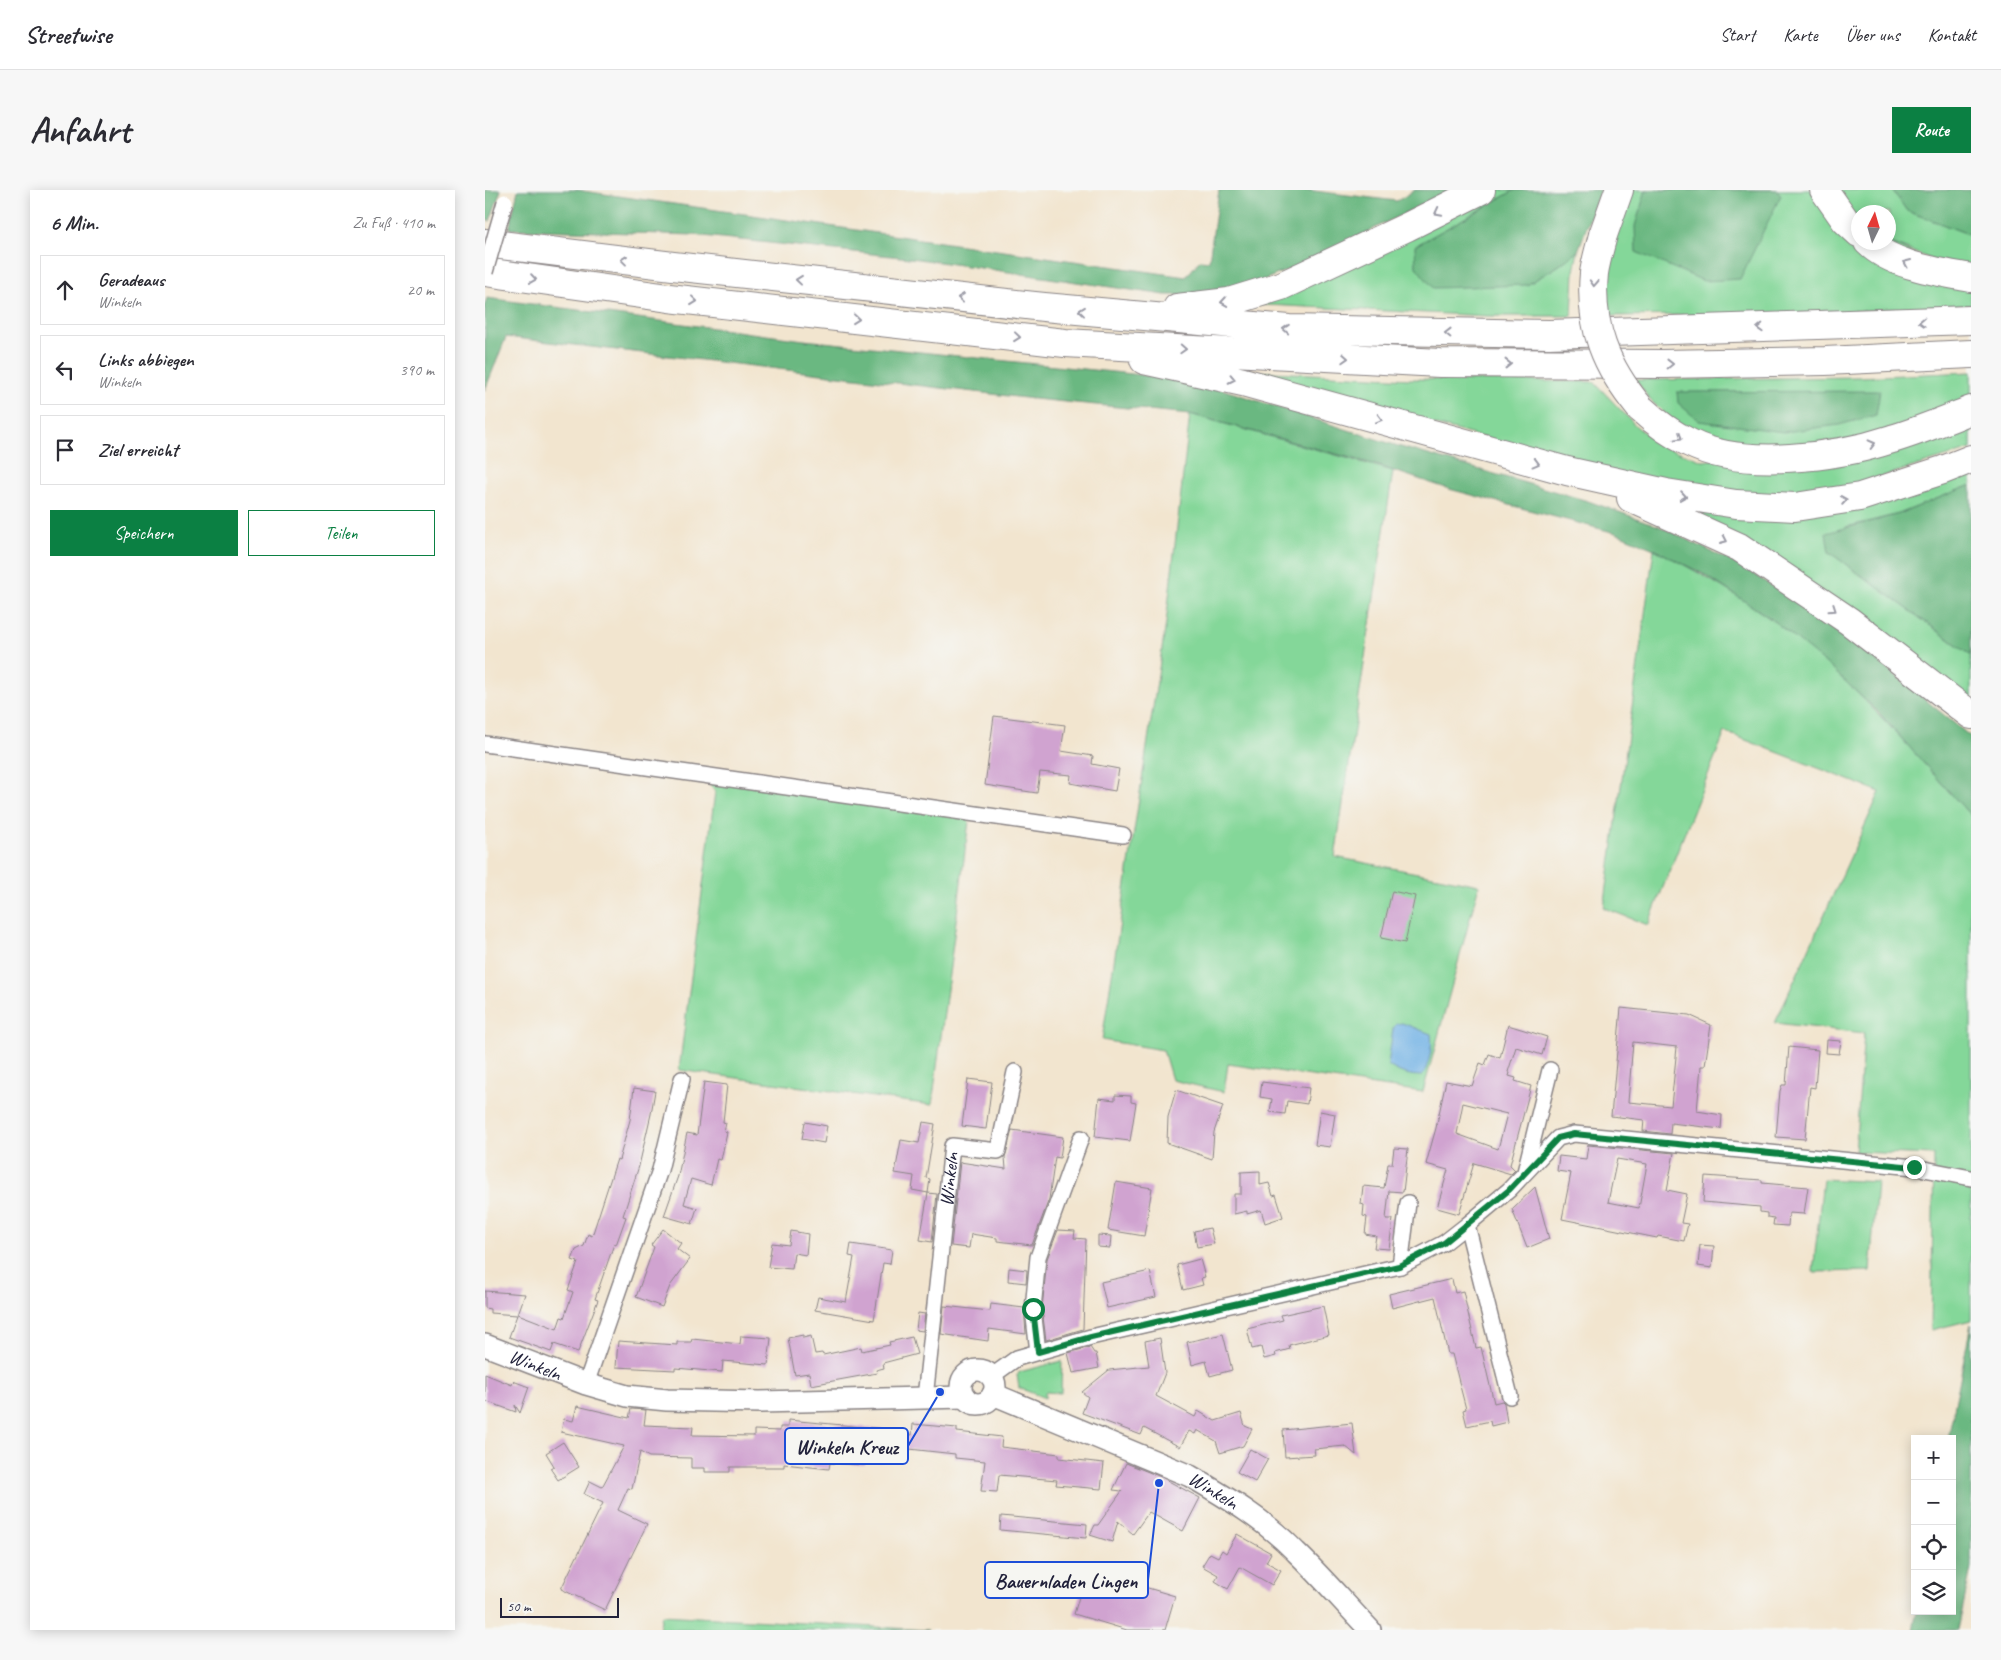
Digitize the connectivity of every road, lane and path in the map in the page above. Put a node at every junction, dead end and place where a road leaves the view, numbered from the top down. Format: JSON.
{"nodes":[{"id":1,"x":1481,"y":190,"type":"edge"},
{"id":2,"x":1619,"y":190,"type":"edge"},
{"id":3,"x":1824,"y":190,"type":"edge"},
{"id":4,"x":507,"y":196,"type":"edge"},
{"id":5,"x":1851,"y":226,"type":"edge"},
{"id":6,"x":485,"y":243,"type":"edge"},
{"id":7,"x":1878,"y":250,"type":"edge"},
{"id":8,"x":485,"y":272,"type":"edge"},
{"id":9,"x":1971,"y":278,"type":"edge"},
{"id":10,"x":1121,"y":314,"type":"junction"},
{"id":11,"x":1971,"y":320,"type":"edge"},
{"id":12,"x":1065,"y":342,"type":"junction"},
{"id":13,"x":1971,"y":354,"type":"edge"},
{"id":14,"x":1971,"y":410,"type":"edge"},
{"id":15,"x":1971,"y":459,"type":"edge"},
{"id":16,"x":1567,"y":471,"type":"junction"},
{"id":17,"x":1971,"y":715,"type":"edge"},
{"id":18,"x":485,"y":744,"type":"edge"},
{"id":19,"x":1123,"y":835,"type":"dead end"},
{"id":20,"x":1550,"y":1070,"type":"dead end"},
{"id":21,"x":1015,"y":1072,"type":"dead end"},
{"id":22,"x":682,"y":1079,"type":"dead end"},
{"id":23,"x":1081,"y":1138,"type":"dead end"},
{"id":24,"x":1525,"y":1174,"type":"junction"},
{"id":25,"x":1971,"y":1178,"type":"edge"},
{"id":26,"x":1408,"y":1203,"type":"dead end"},
{"id":27,"x":1467,"y":1225,"type":"junction"},
{"id":28,"x":1399,"y":1266,"type":"junction"},
{"id":29,"x":485,"y":1345,"type":"edge"},
{"id":30,"x":1038,"y":1352,"type":"junction"},
{"id":31,"x":586,"y":1384,"type":"junction"},
{"id":32,"x":993,"y":1385,"type":"junction"},
{"id":33,"x":1510,"y":1396,"type":"dead end"},
{"id":34,"x":965,"y":1397,"type":"junction"},
{"id":35,"x":925,"y":1398,"type":"junction"},
{"id":36,"x":1370,"y":1630,"type":"edge"}],
"edges":[{"from":1,"to":10,"type":"highway","one_way":true},
{"from":2,"to":14,"type":"highway","one_way":true,"bridge":true},
{"from":3,"to":5,"type":"highway"},
{"from":4,"to":8,"type":"street","bridge":true},
{"from":10,"to":6,"type":"highway","one_way":true},
{"from":9,"to":7,"type":"highway","one_way":true},
{"from":8,"to":12,"type":"highway","one_way":true},
{"from":11,"to":10,"type":"highway","one_way":true},
{"from":12,"to":13,"type":"highway","one_way":true},
{"from":12,"to":16,"type":"highway","one_way":true},
{"from":16,"to":15,"type":"highway","one_way":true},
{"from":16,"to":17,"type":"highway","one_way":true},
{"from":18,"to":19,"type":"street"},
{"from":20,"to":24,"type":"street"},
{"from":21,"to":35,"type":"street","name":"Winkeln"},
{"from":22,"to":31,"type":"street","name":"Winkeln"},
{"from":23,"to":30,"type":"street"},
{"from":24,"to":25,"type":"street","name":"Winkeln"},
{"from":24,"to":27,"type":"street","name":"Winkeln"},
{"from":26,"to":28,"type":"street"},
{"from":27,"to":28,"type":"street","name":"Winkeln"},
{"from":27,"to":33,"type":"street"},
{"from":28,"to":30,"type":"street","name":"Winkeln"},
{"from":29,"to":31,"type":"street","name":"Winkeln"},
{"from":30,"to":32,"type":"street","name":"Winkeln"},
{"from":31,"to":35,"type":"street","name":"Winkeln"},
{"from":32,"to":34,"type":"street","name":"Winkeln"},
{"from":32,"to":34,"type":"street","name":"Winkeln"},
{"from":32,"to":36,"type":"street","name":"Winkeln"},
{"from":34,"to":35,"type":"street","name":"Winkeln"}]}
